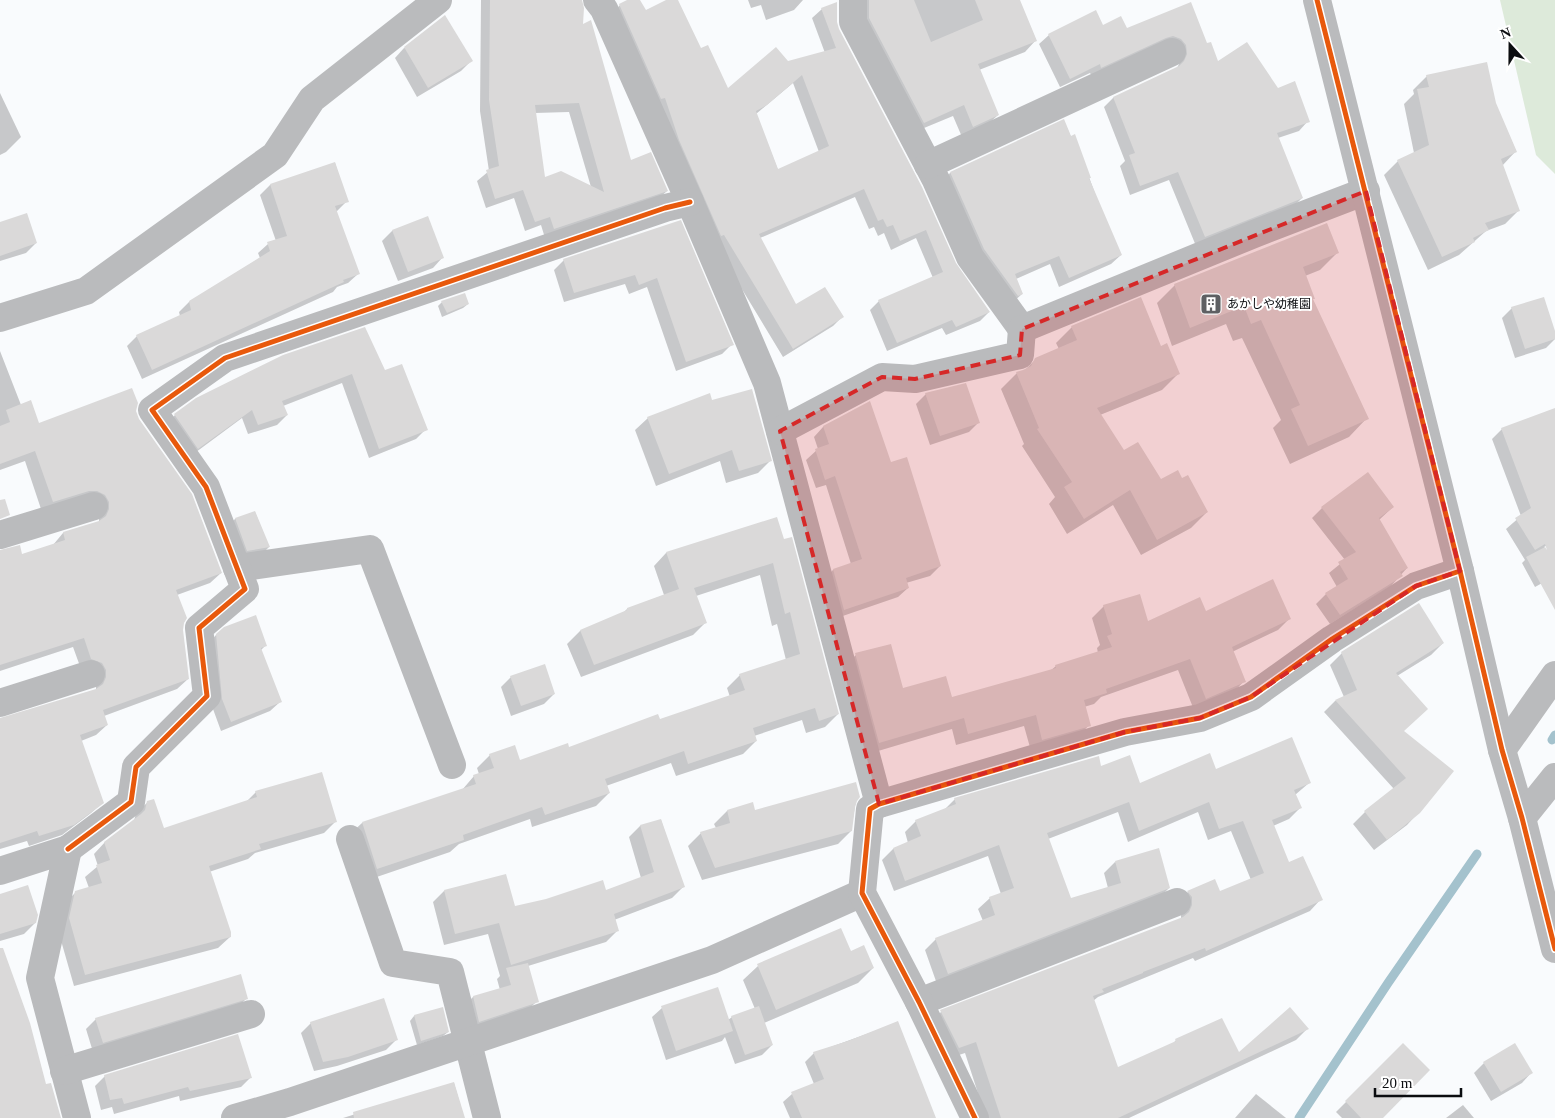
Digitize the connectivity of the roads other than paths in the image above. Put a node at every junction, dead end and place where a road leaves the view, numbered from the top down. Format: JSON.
{"nodes":[{"id":1,"x":438,"y":0,"type":"edge"},
{"id":2,"x":597,"y":0,"type":"edge"},
{"id":3,"x":853,"y":0,"type":"edge"},
{"id":4,"x":1318,"y":0,"type":"edge"},
{"id":5,"x":1172,"y":52,"type":"dead end"},
{"id":6,"x":928,"y":165,"type":"junction"},
{"id":7,"x":1366,"y":191,"type":"junction"},
{"id":8,"x":690,"y":202,"type":"junction"},
{"id":9,"x":0,"y":318,"type":"edge"},
{"id":10,"x":1022,"y":329,"type":"junction"},
{"id":11,"x":780,"y":431,"type":"junction"},
{"id":12,"x":94,"y":506,"type":"dead end"},
{"id":13,"x":0,"y":535,"type":"edge"},
{"id":14,"x":237,"y":568,"type":"junction"},
{"id":15,"x":1460,"y":571,"type":"junction"},
{"id":16,"x":91,"y":674,"type":"dead end"},
{"id":17,"x":1555,"y":675,"type":"edge"},
{"id":18,"x":0,"y":703,"type":"edge"},
{"id":19,"x":1502,"y":750,"type":"junction"},
{"id":20,"x":452,"y":764,"type":"dead end"},
{"id":21,"x":1555,"y":777,"type":"edge"},
{"id":22,"x":879,"y":804,"type":"junction"},
{"id":23,"x":1522,"y":818,"type":"junction"},
{"id":24,"x":350,"y":839,"type":"dead end"},
{"id":25,"x":68,"y":849,"type":"junction"},
{"id":26,"x":0,"y":872,"type":"edge"},
{"id":27,"x":862,"y":892,"type":"junction"},
{"id":28,"x":1177,"y":902,"type":"dead end"},
{"id":29,"x":1555,"y":949,"type":"edge"},
{"id":30,"x":919,"y":1002,"type":"junction"},
{"id":31,"x":251,"y":1014,"type":"dead end"},
{"id":32,"x":468,"y":1043,"type":"junction"},
{"id":33,"x":64,"y":1071,"type":"junction"},
{"id":34,"x":292,"y":1110,"type":"edge"},
{"id":35,"x":76,"y":1118,"type":"edge"},
{"id":36,"x":235,"y":1118,"type":"edge"},
{"id":37,"x":487,"y":1118,"type":"edge"},
{"id":38,"x":975,"y":1118,"type":"edge"}],
"edges":[{"from":1,"to":9,"type":"street"},
{"from":2,"to":8,"type":"street"},
{"from":3,"to":6,"type":"street"},
{"from":4,"to":7,"type":"street"},
{"from":5,"to":6,"type":"street"},
{"from":6,"to":10,"type":"street"},
{"from":7,"to":10,"type":"street"},
{"from":7,"to":15,"type":"street"},
{"from":8,"to":11,"type":"street"},
{"from":8,"to":14,"type":"street"},
{"from":10,"to":11,"type":"street"},
{"from":11,"to":22,"type":"street"},
{"from":12,"to":13,"type":"street"},
{"from":14,"to":20,"type":"street"},
{"from":14,"to":25,"type":"street"},
{"from":15,"to":19,"type":"street"},
{"from":15,"to":22,"type":"street"},
{"from":16,"to":18,"type":"street"},
{"from":17,"to":19,"type":"street"},
{"from":19,"to":23,"type":"street"},
{"from":21,"to":23,"type":"street"},
{"from":22,"to":27,"type":"street"},
{"from":23,"to":29,"type":"street"},
{"from":24,"to":32,"type":"street"},
{"from":25,"to":26,"type":"street"},
{"from":25,"to":33,"type":"street"},
{"from":27,"to":30,"type":"street"},
{"from":27,"to":32,"type":"street"},
{"from":28,"to":30,"type":"street"},
{"from":30,"to":38,"type":"street"},
{"from":31,"to":33,"type":"street"},
{"from":32,"to":34,"type":"street"},
{"from":32,"to":37,"type":"street"},
{"from":33,"to":35,"type":"street"},
{"from":34,"to":36,"type":"street"}]}
